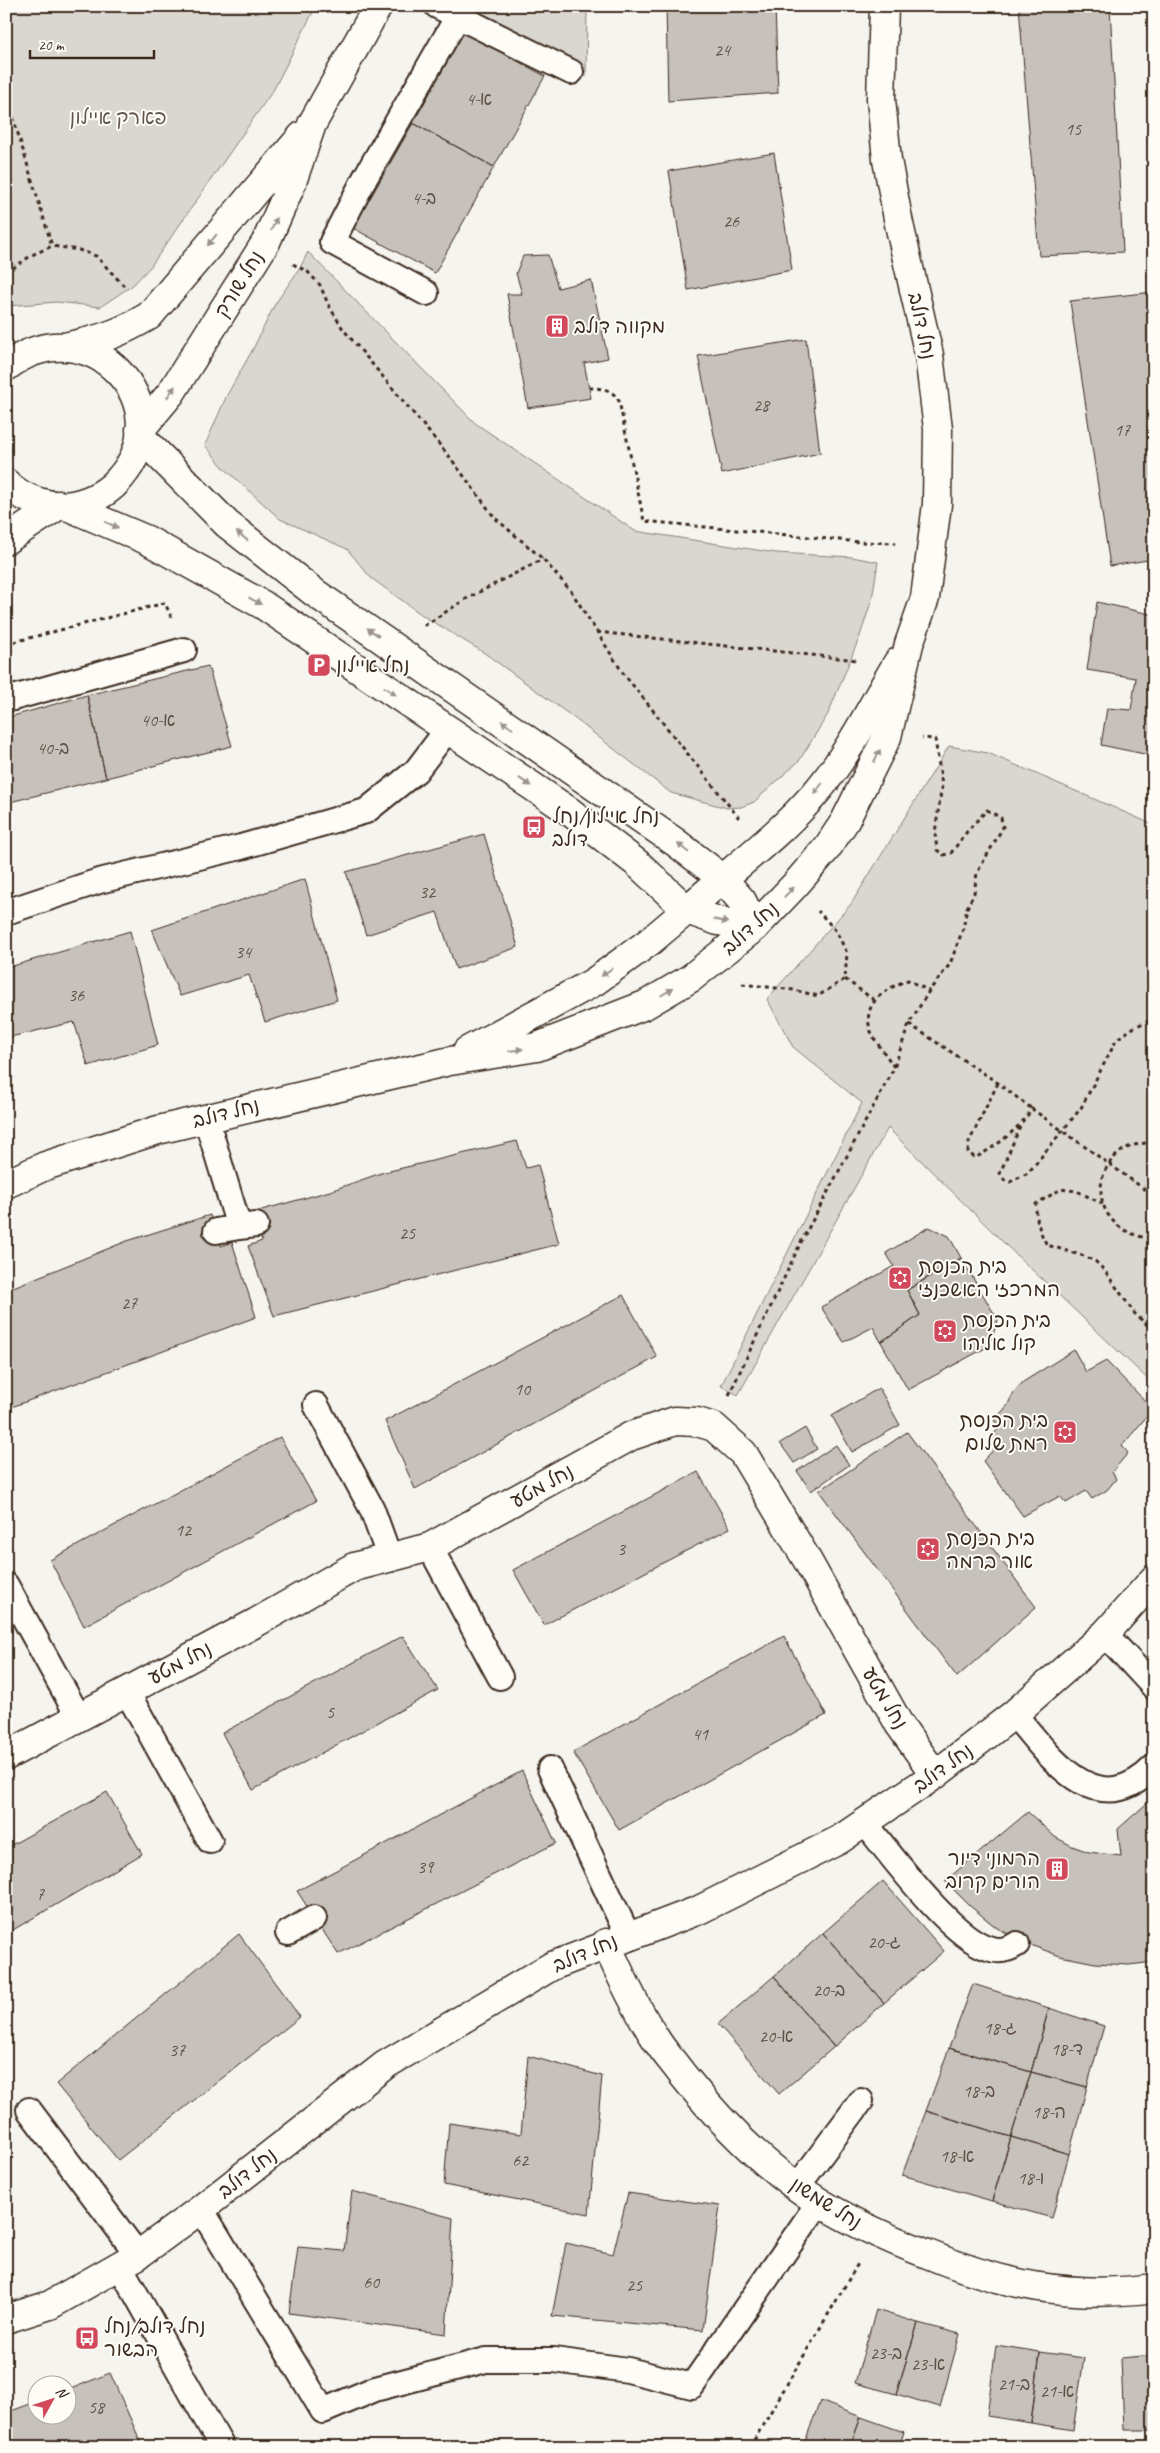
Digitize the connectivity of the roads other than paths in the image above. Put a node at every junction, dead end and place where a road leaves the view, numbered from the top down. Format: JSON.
{"nodes":[{"id":1,"x":378,"y":6,"type":"edge"},
{"id":2,"x":437,"y":6,"type":"edge"},
{"id":3,"x":884,"y":6,"type":"edge"},
{"id":4,"x":458,"y":16,"type":"junction"},
{"id":5,"x":571,"y":72,"type":"dead end"},
{"id":6,"x":312,"y":124,"type":"junction"},
{"id":7,"x":426,"y":293,"type":"dead end"},
{"id":8,"x":68,"y":346,"type":"junction"},
{"id":9,"x":18,"y":350,"type":"edge"},
{"id":10,"x":6,"y":367,"type":"edge"},
{"id":11,"x":140,"y":433,"type":"junction"},
{"id":12,"x":6,"y":483,"type":"edge"},
{"id":13,"x":63,"y":506,"type":"junction"},
{"id":14,"x":6,"y":540,"type":"edge"},
{"id":15,"x":184,"y":650,"type":"road end"},
{"id":16,"x":903,"y":654,"type":"junction"},
{"id":17,"x":6,"y":700,"type":"edge"},
{"id":18,"x":447,"y":730,"type":"junction"},
{"id":19,"x":722,"y":878,"type":"junction"},
{"id":20,"x":687,"y":910,"type":"junction"},
{"id":21,"x":6,"y":912,"type":"edge"},
{"id":22,"x":755,"y":927,"type":"junction"},
{"id":23,"x":450,"y":1060,"type":"junction"},
{"id":24,"x":206,"y":1118,"type":"junction"},
{"id":25,"x":6,"y":1184,"type":"edge"},
{"id":26,"x":237,"y":1228,"type":"dead end"},
{"id":27,"x":316,"y":1405,"type":"dead end"},
{"id":28,"x":430,"y":1547,"type":"junction"},
{"id":29,"x":390,"y":1559,"type":"junction"},
{"id":30,"x":1154,"y":1579,"type":"edge"},
{"id":31,"x":6,"y":1585,"type":"edge"},
{"id":32,"x":1105,"y":1634,"type":"junction"},
{"id":33,"x":500,"y":1677,"type":"dead end"},
{"id":34,"x":1154,"y":1688,"type":"edge"},
{"id":35,"x":127,"y":1692,"type":"junction"},
{"id":36,"x":1014,"y":1714,"type":"junction"},
{"id":37,"x":78,"y":1716,"type":"junction"},
{"id":38,"x":6,"y":1756,"type":"edge"},
{"id":39,"x":1154,"y":1767,"type":"edge"},
{"id":40,"x":550,"y":1769,"type":"dead end"},
{"id":41,"x":935,"y":1775,"type":"junction"},
{"id":42,"x":865,"y":1823,"type":"junction"},
{"id":43,"x":210,"y":1841,"type":"dead end"},
{"id":44,"x":314,"y":1918,"type":"dead end"},
{"id":45,"x":288,"y":1933,"type":"dead end"},
{"id":46,"x":617,"y":1940,"type":"junction"},
{"id":47,"x":1017,"y":1944,"type":"dead end"},
{"id":48,"x":861,"y":2101,"type":"dead end"},
{"id":49,"x":29,"y":2110,"type":"dead end"},
{"id":50,"x":797,"y":2187,"type":"junction"},
{"id":51,"x":820,"y":2202,"type":"junction"},
{"id":52,"x":201,"y":2209,"type":"junction"},
{"id":53,"x":129,"y":2260,"type":"junction"},
{"id":54,"x":1154,"y":2288,"type":"edge"},
{"id":55,"x":6,"y":2319,"type":"edge"},
{"id":56,"x":222,"y":2447,"type":"edge"}],
"edges":[{"from":1,"to":6,"type":"street","name":"נחל שורק"},
{"from":2,"to":4,"type":"lane"},
{"from":3,"to":16,"type":"street","name":"נחל דולב"},
{"from":4,"to":5,"type":"lane"},
{"from":4,"to":7,"type":"lane"},
{"from":6,"to":8,"type":"street","name":"נחל שורק","one_way":true},
{"from":11,"to":6,"type":"street","name":"נחל שורק","one_way":true},
{"from":8,"to":9,"type":"street"},
{"from":8,"to":11,"type":"street"},
{"from":9,"to":10,"type":"street"},
{"from":11,"to":13,"type":"street"},
{"from":19,"to":11,"type":"street","one_way":true},
{"from":12,"to":13,"type":"street"},
{"from":13,"to":14,"type":"street"},
{"from":13,"to":18,"type":"street","one_way":true},
{"from":15,"to":17,"type":"lane"},
{"from":16,"to":19,"type":"street","name":"נחל דולב","one_way":true},
{"from":22,"to":16,"type":"street","name":"נחל דולב","one_way":true},
{"from":18,"to":20,"type":"street","one_way":true},
{"from":18,"to":21,"type":"lane"},
{"from":19,"to":20,"type":"street","name":"נחל דולב"},
{"from":19,"to":22,"type":"street"},
{"from":20,"to":22,"type":"street","one_way":true},
{"from":20,"to":23,"type":"street","name":"נחל דולב","one_way":true},
{"from":23,"to":22,"type":"street","name":"נחל דולב","one_way":true},
{"from":23,"to":24,"type":"street","name":"נחל דולב"},
{"from":24,"to":25,"type":"street","name":"נחל דולב"},
{"from":24,"to":26,"type":"lane"},
{"from":27,"to":29,"type":"lane"},
{"from":28,"to":29,"type":"street","name":"נחל מטע"},
{"from":28,"to":33,"type":"lane"},
{"from":28,"to":41,"type":"street","name":"נחל מטע"},
{"from":29,"to":35,"type":"street","name":"נחל מטע"},
{"from":30,"to":32,"type":"street","name":"נחל דולב"},
{"from":31,"to":37,"type":"lane"},
{"from":32,"to":34,"type":"lane"},
{"from":32,"to":36,"type":"street","name":"נחל דולב"},
{"from":35,"to":37,"type":"street","name":"נחל מטע"},
{"from":35,"to":43,"type":"lane"},
{"from":36,"to":39,"type":"lane"},
{"from":36,"to":41,"type":"street","name":"נחל דולב"},
{"from":37,"to":38,"type":"street","name":"נחל מטע"},
{"from":40,"to":46,"type":"lane"},
{"from":41,"to":42,"type":"street","name":"נחל דולב"},
{"from":42,"to":46,"type":"street","name":"נחל דולב"},
{"from":42,"to":47,"type":"lane"},
{"from":44,"to":45,"type":"lane"},
{"from":46,"to":50,"type":"street","name":"נחל שמשון"},
{"from":46,"to":52,"type":"street","name":"נחל דולב"},
{"from":48,"to":50,"type":"lane"},
{"from":49,"to":53,"type":"lane"},
{"from":50,"to":51,"type":"street","name":"נחל שמשון"},
{"from":51,"to":52,"type":"lane"},
{"from":51,"to":54,"type":"street","name":"נחל שמשון"},
{"from":52,"to":53,"type":"street","name":"נחל דולב"},
{"from":53,"to":55,"type":"street","name":"נחל דולב"},
{"from":53,"to":56,"type":"lane"}]}
